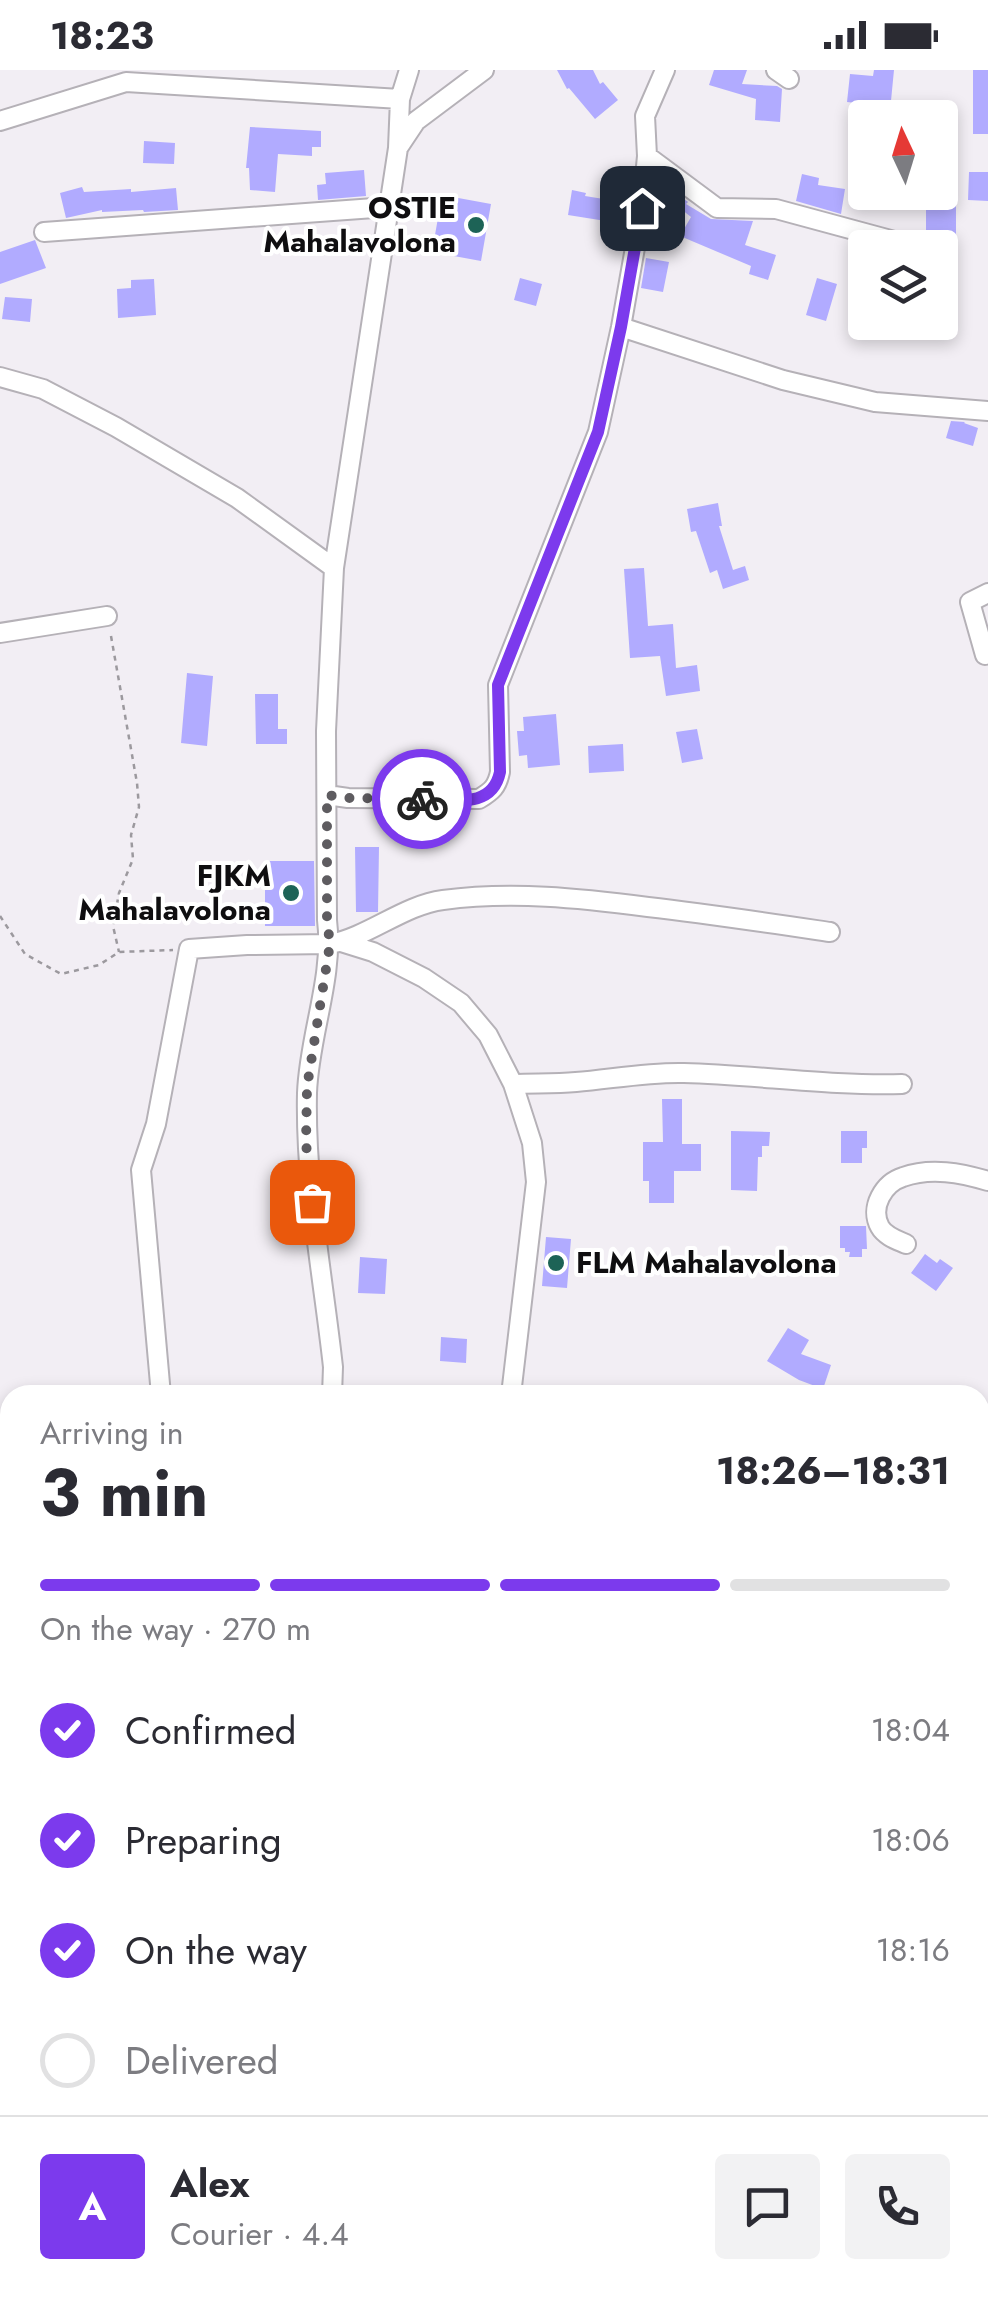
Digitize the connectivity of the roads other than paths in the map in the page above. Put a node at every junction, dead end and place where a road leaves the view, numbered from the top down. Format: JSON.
{"nodes":[{"id":1,"x":410,"y":70,"type":"edge"},
{"id":2,"x":484,"y":70,"type":"edge"},
{"id":3,"x":666,"y":70,"type":"edge"},
{"id":4,"x":400,"y":99,"type":"junction"},
{"id":5,"x":0,"y":120,"type":"edge"},
{"id":6,"x":398,"y":148,"type":"junction"},
{"id":7,"x":647,"y":156,"type":"junction"},
{"id":8,"x":388,"y":207,"type":"junction"},
{"id":9,"x":852,"y":230,"type":"edge"},
{"id":10,"x":44,"y":232,"type":"dead end"},
{"id":11,"x":621,"y":327,"type":"junction"},
{"id":12,"x":0,"y":377,"type":"edge"},
{"id":13,"x":988,"y":411,"type":"edge"},
{"id":14,"x":334,"y":568,"type":"junction"},
{"id":15,"x":988,"y":593,"type":"edge"},
{"id":16,"x":107,"y":616,"type":"road end"},
{"id":17,"x":0,"y":633,"type":"edge"},
{"id":18,"x":985,"y":655,"type":"dead end"},
{"id":19,"x":327,"y":795,"type":"junction"},
{"id":20,"x":830,"y":932,"type":"dead end"},
{"id":21,"x":335,"y":943,"type":"junction"},
{"id":22,"x":514,"y":1084,"type":"junction"},
{"id":23,"x":902,"y":1084,"type":"dead end"},
{"id":24,"x":988,"y":1181,"type":"edge"},
{"id":25,"x":906,"y":1244,"type":"dead end"},
{"id":26,"x":160,"y":1385,"type":"edge"},
{"id":27,"x":332,"y":1385,"type":"edge"},
{"id":28,"x":512,"y":1385,"type":"edge"}],
"edges":[{"from":1,"to":4,"type":"street"},
{"from":2,"to":6,"type":"street"},
{"from":3,"to":7,"type":"street"},
{"from":4,"to":5,"type":"street"},
{"from":4,"to":6,"type":"street"},
{"from":6,"to":8,"type":"street"},
{"from":7,"to":9,"type":"street"},
{"from":7,"to":11,"type":"street"},
{"from":8,"to":10,"type":"street"},
{"from":8,"to":14,"type":"street"},
{"from":11,"to":13,"type":"street"},
{"from":11,"to":19,"type":"street"},
{"from":12,"to":14,"type":"street"},
{"from":14,"to":19,"type":"street"},
{"from":15,"to":18,"type":"street"},
{"from":16,"to":17,"type":"street"},
{"from":19,"to":21,"type":"street"},
{"from":20,"to":21,"type":"street"},
{"from":21,"to":22,"type":"street"},
{"from":21,"to":26,"type":"street"},
{"from":21,"to":27,"type":"street"},
{"from":22,"to":23,"type":"street"},
{"from":22,"to":28,"type":"street"},
{"from":24,"to":25,"type":"street"}]}
